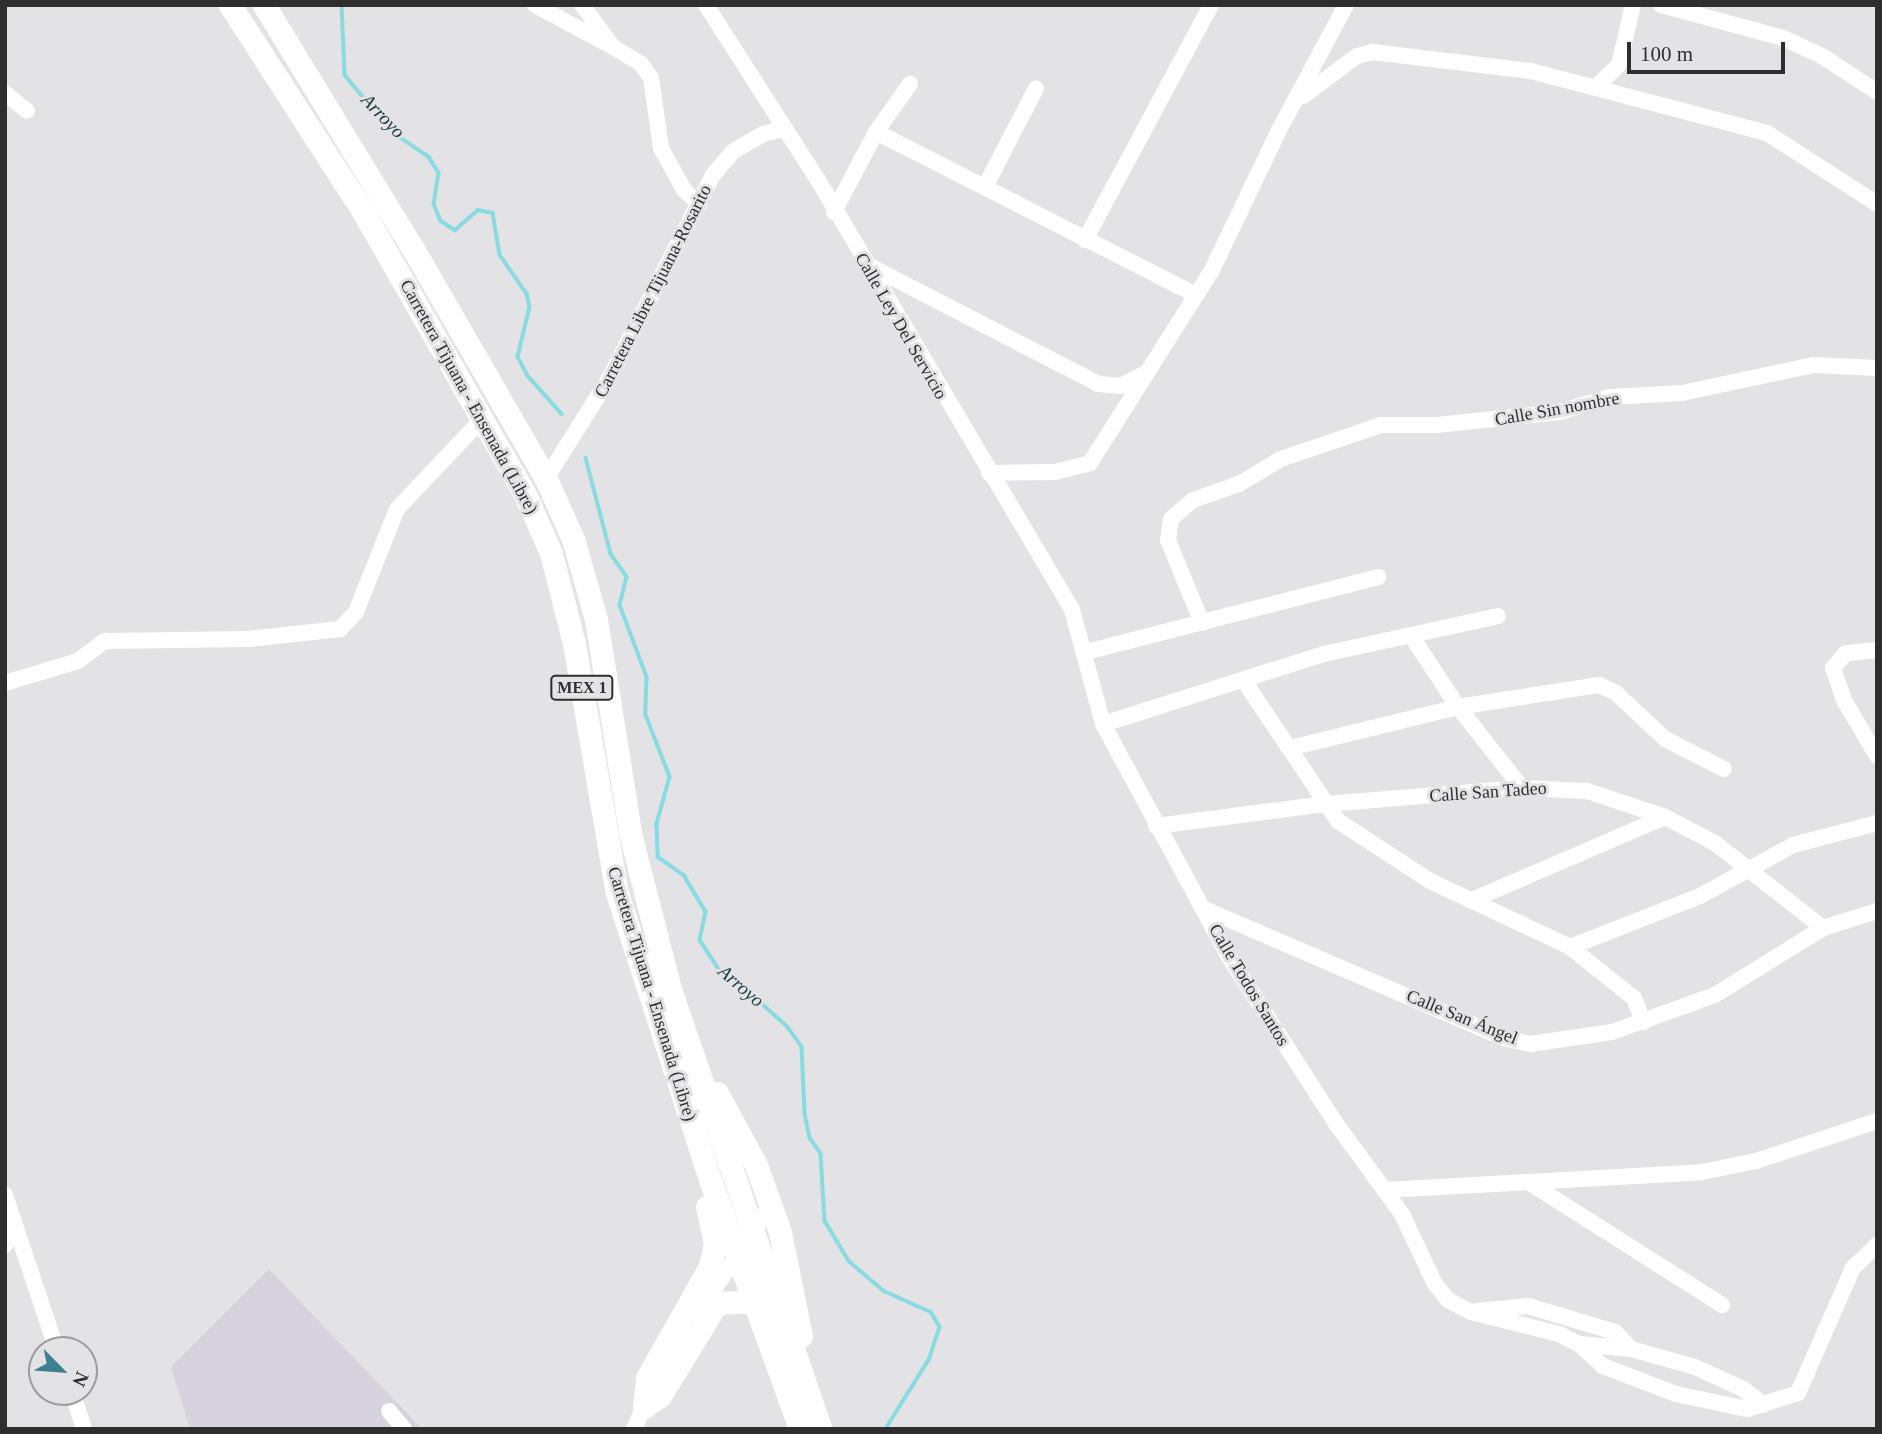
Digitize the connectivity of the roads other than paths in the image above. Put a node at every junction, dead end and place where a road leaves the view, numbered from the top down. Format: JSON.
{"nodes":[{"id":1,"x":230,"y":5,"type":"edge"},
{"id":2,"x":264,"y":5,"type":"edge"},
{"id":3,"x":535,"y":5,"type":"edge"},
{"id":4,"x":582,"y":5,"type":"edge"},
{"id":5,"x":706,"y":5,"type":"edge"},
{"id":6,"x":1211,"y":5,"type":"edge"},
{"id":7,"x":1346,"y":5,"type":"edge"},
{"id":8,"x":1633,"y":5,"type":"edge"},
{"id":9,"x":1661,"y":5,"type":"edge"},
{"id":10,"x":613,"y":47,"type":"junction"},
{"id":11,"x":910,"y":84,"type":"dead end"},
{"id":12,"x":1597,"y":86,"type":"junction"},
{"id":13,"x":1035,"y":88,"type":"dead end"},
{"id":14,"x":1877,"y":92,"type":"edge"},
{"id":15,"x":5,"y":93,"type":"edge"},
{"id":16,"x":1295,"y":102,"type":"junction"},
{"id":17,"x":27,"y":111,"type":"dead end"},
{"id":18,"x":783,"y":129,"type":"junction"},
{"id":19,"x":876,"y":132,"type":"junction"},
{"id":20,"x":985,"y":187,"type":"junction"},
{"id":21,"x":699,"y":204,"type":"junction"},
{"id":22,"x":1877,"y":204,"type":"edge"},
{"id":23,"x":834,"y":212,"type":"junction"},
{"id":24,"x":1085,"y":240,"type":"junction"},
{"id":25,"x":866,"y":264,"type":"junction"},
{"id":26,"x":1196,"y":295,"type":"junction"},
{"id":27,"x":1877,"y":368,"type":"edge"},
{"id":28,"x":1144,"y":374,"type":"junction"},
{"id":29,"x":482,"y":419,"type":"junction"},
{"id":30,"x":989,"y":473,"type":"junction"},
{"id":31,"x":546,"y":479,"type":"junction"},
{"id":32,"x":1379,"y":577,"type":"dead end"},
{"id":33,"x":1498,"y":616,"type":"dead end"},
{"id":34,"x":1202,"y":623,"type":"junction"},
{"id":35,"x":1412,"y":637,"type":"junction"},
{"id":36,"x":1877,"y":650,"type":"edge"},
{"id":37,"x":1086,"y":652,"type":"junction"},
{"id":38,"x":1244,"y":681,"type":"junction"},
{"id":39,"x":5,"y":683,"type":"edge"},
{"id":40,"x":1458,"y":707,"type":"junction"},
{"id":41,"x":1103,"y":724,"type":"junction"},
{"id":42,"x":1290,"y":748,"type":"junction"},
{"id":43,"x":1877,"y":756,"type":"edge"},
{"id":44,"x":1724,"y":769,"type":"dead end"},
{"id":45,"x":1522,"y":788,"type":"junction"},
{"id":46,"x":1326,"y":804,"type":"junction"},
{"id":47,"x":1665,"y":817,"type":"junction"},
{"id":48,"x":1877,"y":824,"type":"edge"},
{"id":49,"x":1156,"y":826,"type":"junction"},
{"id":50,"x":1749,"y":867,"type":"junction"},
{"id":51,"x":1472,"y":900,"type":"junction"},
{"id":52,"x":1202,"y":908,"type":"junction"},
{"id":53,"x":1877,"y":911,"type":"edge"},
{"id":54,"x":1823,"y":928,"type":"junction"},
{"id":55,"x":1570,"y":947,"type":"junction"},
{"id":56,"x":670,"y":989,"type":"junction"},
{"id":57,"x":1643,"y":1021,"type":"junction"},
{"id":58,"x":1877,"y":1121,"type":"edge"},
{"id":59,"x":710,"y":1180,"type":"junction"},
{"id":60,"x":1533,"y":1185,"type":"junction"},
{"id":61,"x":1385,"y":1190,"type":"junction"},
{"id":62,"x":5,"y":1195,"type":"edge"},
{"id":63,"x":765,"y":1212,"type":"junction"},
{"id":64,"x":13,"y":1222,"type":"junction"},
{"id":65,"x":5,"y":1245,"type":"edge"},
{"id":66,"x":1877,"y":1245,"type":"edge"},
{"id":67,"x":751,"y":1301,"type":"junction"},
{"id":68,"x":1723,"y":1305,"type":"dead end"},
{"id":69,"x":1471,"y":1312,"type":"junction"},
{"id":70,"x":53,"y":1336,"type":"edge"},
{"id":71,"x":1579,"y":1344,"type":"junction"},
{"id":72,"x":1631,"y":1349,"type":"junction"},
{"id":73,"x":1765,"y":1405,"type":"junction"},
{"id":74,"x":77,"y":1406,"type":"edge"},
{"id":75,"x":644,"y":1407,"type":"junction"},
{"id":76,"x":389,"y":1411,"type":"dead end"},
{"id":77,"x":85,"y":1429,"type":"edge"},
{"id":78,"x":404,"y":1429,"type":"edge"},
{"id":79,"x":634,"y":1429,"type":"edge"},
{"id":80,"x":800,"y":1429,"type":"edge"},
{"id":81,"x":822,"y":1429,"type":"edge"}],
"edges":[{"from":1,"to":29,"type":"highway","name":"Carretera Tijuana - Ensenada (Libre)","number":"MEX 1"},
{"from":2,"to":31,"type":"highway","name":"Carretera Tijuana - Ensenada (Libre)","number":"MEX 1"},
{"from":3,"to":10,"type":"street"},
{"from":4,"to":10,"type":"street"},
{"from":5,"to":18,"type":"street","name":"Calle Ley Del Servicio"},
{"from":6,"to":24,"type":"street"},
{"from":7,"to":16,"type":"street"},
{"from":8,"to":12,"type":"street"},
{"from":9,"to":14,"type":"street"},
{"from":10,"to":21,"type":"street"},
{"from":11,"to":19,"type":"street"},
{"from":12,"to":16,"type":"street"},
{"from":12,"to":22,"type":"street"},
{"from":13,"to":20,"type":"street"},
{"from":15,"to":17,"type":"street"},
{"from":16,"to":26,"type":"street"},
{"from":18,"to":21,"type":"street","name":"Carretera Libre Tijuana-Rosarito"},
{"from":18,"to":23,"type":"street","name":"Calle Ley Del Servicio"},
{"from":19,"to":20,"type":"street"},
{"from":19,"to":23,"type":"street"},
{"from":20,"to":24,"type":"street"},
{"from":21,"to":31,"type":"street","name":"Carretera Libre Tijuana-Rosarito"},
{"from":23,"to":25,"type":"street","name":"Calle Ley Del Servicio"},
{"from":24,"to":26,"type":"street"},
{"from":25,"to":28,"type":"street"},
{"from":25,"to":30,"type":"street","name":"Calle Ley Del Servicio"},
{"from":26,"to":28,"type":"street"},
{"from":27,"to":34,"type":"street","name":"Calle Sin nombre"},
{"from":28,"to":30,"type":"street"},
{"from":29,"to":39,"type":"street"},
{"from":29,"to":59,"type":"highway","name":"Carretera Tijuana - Ensenada (Libre)","number":"MEX 1"},
{"from":30,"to":37,"type":"street","name":"Calle Ley Del Servicio"},
{"from":31,"to":56,"type":"highway","name":"Carretera Tijuana - Ensenada (Libre)","number":"MEX 1"},
{"from":32,"to":34,"type":"street"},
{"from":33,"to":35,"type":"street"},
{"from":34,"to":37,"type":"street"},
{"from":35,"to":38,"type":"street"},
{"from":35,"to":40,"type":"street"},
{"from":36,"to":43,"type":"street"},
{"from":37,"to":41,"type":"street","name":"Calle Todos Santos"},
{"from":38,"to":41,"type":"street"},
{"from":38,"to":42,"type":"street"},
{"from":40,"to":42,"type":"street"},
{"from":40,"to":44,"type":"street"},
{"from":40,"to":45,"type":"street"},
{"from":41,"to":49,"type":"street","name":"Calle Todos Santos"},
{"from":42,"to":46,"type":"street"},
{"from":45,"to":46,"type":"street","name":"Calle San Tadeo"},
{"from":45,"to":47,"type":"street","name":"Calle San Tadeo"},
{"from":46,"to":49,"type":"street","name":"Calle San Tadeo"},
{"from":46,"to":51,"type":"street"},
{"from":47,"to":50,"type":"street","name":"Calle San Tadeo"},
{"from":47,"to":51,"type":"street"},
{"from":48,"to":50,"type":"street"},
{"from":49,"to":52,"type":"street","name":"Calle Todos Santos"},
{"from":50,"to":54,"type":"street","name":"Calle San Tadeo"},
{"from":50,"to":55,"type":"street"},
{"from":51,"to":55,"type":"street"},
{"from":52,"to":57,"type":"street","name":"Calle San Ángel"},
{"from":52,"to":61,"type":"street","name":"Calle Todos Santos"},
{"from":53,"to":54,"type":"street","name":"Calle San Ángel"},
{"from":54,"to":57,"type":"street","name":"Calle San Ángel"},
{"from":55,"to":57,"type":"street"},
{"from":56,"to":63,"type":"highway"},
{"from":56,"to":81,"type":"highway","name":"Carretera Tijuana - Ensenada (Libre)","number":"MEX 1"},
{"from":58,"to":60,"type":"street"},
{"from":59,"to":67,"type":"highway","name":"Carretera Tijuana - Ensenada (Libre)","number":"MEX 1"},
{"from":59,"to":75,"type":"highway"},
{"from":60,"to":61,"type":"street"},
{"from":60,"to":68,"type":"street"},
{"from":61,"to":69,"type":"street","name":"Calle Todos Santos"},
{"from":62,"to":64,"type":"street"},
{"from":63,"to":75,"type":"street"},
{"from":63,"to":81,"type":"highway"},
{"from":64,"to":65,"type":"street"},
{"from":64,"to":70,"type":"street"},
{"from":66,"to":73,"type":"street"},
{"from":67,"to":75,"type":"highway"},
{"from":67,"to":80,"type":"highway","name":"Carretera Tijuana - Ensenada (Libre)","number":"MEX 1"},
{"from":69,"to":71,"type":"street"},
{"from":69,"to":72,"type":"street"},
{"from":71,"to":72,"type":"street"},
{"from":71,"to":73,"type":"street"},
{"from":72,"to":73,"type":"street"},
{"from":74,"to":77,"type":"street"},
{"from":75,"to":79,"type":"street"},
{"from":76,"to":78,"type":"street"}]}
